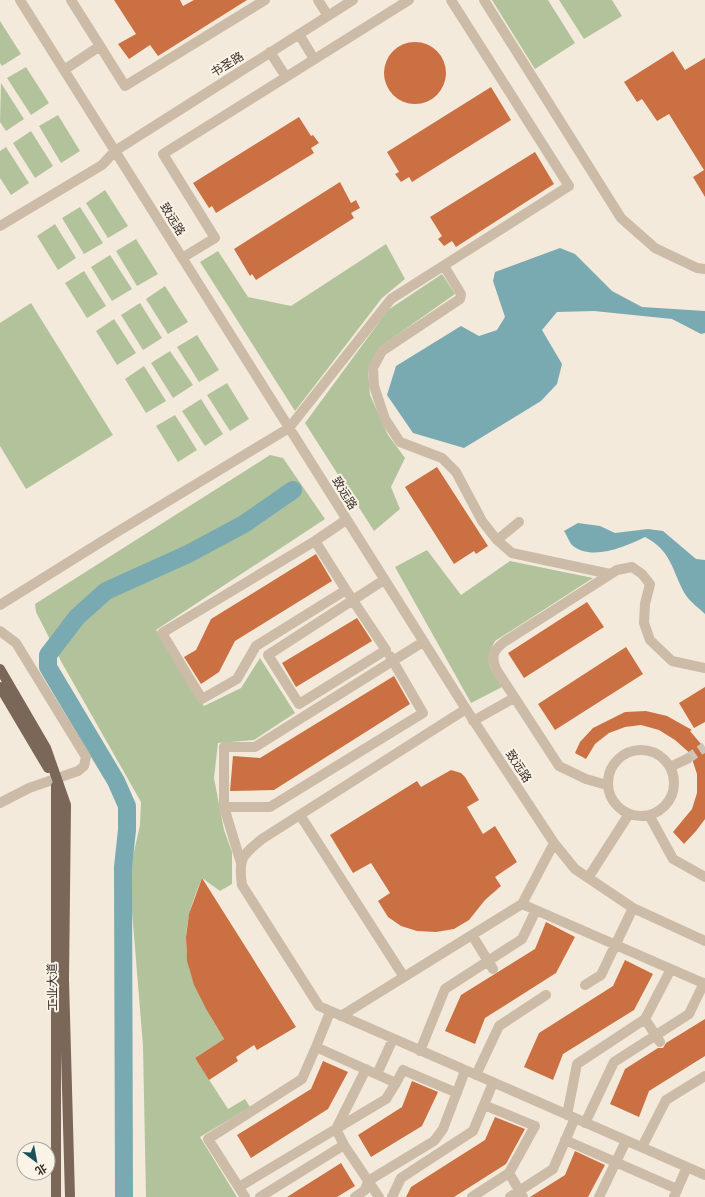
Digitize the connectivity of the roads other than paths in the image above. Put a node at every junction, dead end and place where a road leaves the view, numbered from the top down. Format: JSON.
{"nodes":[{"id":1,"x":20,"y":0,"type":"edge"},
{"id":2,"x":71,"y":0,"type":"edge"},
{"id":3,"x":265,"y":0,"type":"edge"},
{"id":4,"x":318,"y":0,"type":"edge"},
{"id":5,"x":352,"y":0,"type":"edge"},
{"id":6,"x":409,"y":0,"type":"edge"},
{"id":7,"x":451,"y":0,"type":"edge"},
{"id":8,"x":484,"y":0,"type":"edge"},
{"id":9,"x":328,"y":16,"type":"junction"},
{"id":10,"x":299,"y":34,"type":"junction"},
{"id":11,"x":100,"y":46,"type":"junction"},
{"id":12,"x":270,"y":52,"type":"junction"},
{"id":13,"x":314,"y":59,"type":"junction"},
{"id":14,"x":64,"y":70,"type":"junction"},
{"id":15,"x":286,"y":77,"type":"junction"},
{"id":16,"x":115,"y":151,"type":"junction"},
{"id":17,"x":0,"y":226,"type":"edge"},
{"id":18,"x":182,"y":258,"type":"junction"},
{"id":19,"x":444,"y":266,"type":"junction"},
{"id":20,"x":705,"y":268,"type":"edge"},
{"id":21,"x":289,"y":428,"type":"junction"},
{"id":22,"x":346,"y":520,"type":"junction"},
{"id":23,"x":519,"y":522,"type":"dead end"},
{"id":24,"x":497,"y":540,"type":"junction"},
{"id":25,"x":315,"y":541,"type":"junction"},
{"id":26,"x":610,"y":574,"type":"junction"},
{"id":27,"x":384,"y":580,"type":"junction"},
{"id":28,"x":346,"y":590,"type":"junction"},
{"id":29,"x":353,"y":600,"type":"junction"},
{"id":30,"x":0,"y":605,"type":"edge"},
{"id":31,"x":0,"y":631,"type":"edge"},
{"id":32,"x":423,"y":642,"type":"junction"},
{"id":33,"x":261,"y":643,"type":"junction"},
{"id":34,"x":386,"y":650,"type":"junction"},
{"id":35,"x":268,"y":655,"type":"junction"},
{"id":36,"x":392,"y":661,"type":"junction"},
{"id":37,"x":705,"y":668,"type":"edge"},
{"id":38,"x":0,"y":669,"type":"edge"},
{"id":39,"x":0,"y":688,"type":"edge"},
{"id":40,"x":514,"y":698,"type":"junction"},
{"id":41,"x":299,"y":704,"type":"junction"},
{"id":42,"x":466,"y":709,"type":"junction"},
{"id":43,"x":310,"y":719,"type":"junction"},
{"id":44,"x":473,"y":721,"type":"junction"},
{"id":45,"x":687,"y":758,"type":"tunnel mouth"},
{"id":46,"x":670,"y":767,"type":"junction"},
{"id":47,"x":56,"y":778,"type":"junction"},
{"id":48,"x":607,"y":785,"type":"junction"},
{"id":49,"x":0,"y":804,"type":"edge"},
{"id":50,"x":224,"y":807,"type":"junction"},
{"id":51,"x":629,"y":814,"type":"junction"},
{"id":52,"x":300,"y":815,"type":"junction"},
{"id":53,"x":649,"y":815,"type":"junction"},
{"id":54,"x":554,"y":843,"type":"junction"},
{"id":55,"x":241,"y":863,"type":"junction"},
{"id":56,"x":705,"y":877,"type":"edge"},
{"id":57,"x":588,"y":878,"type":"junction"},
{"id":58,"x":522,"y":904,"type":"junction"},
{"id":59,"x":634,"y":908,"type":"junction"},
{"id":60,"x":536,"y":910,"type":"junction"},
{"id":61,"x":472,"y":935,"type":"junction"},
{"id":62,"x":705,"y":941,"type":"edge"},
{"id":63,"x":616,"y":945,"type":"junction"},
{"id":64,"x":491,"y":965,"type":"junction"},
{"id":65,"x":672,"y":969,"type":"junction"},
{"id":66,"x":404,"y":977,"type":"junction"},
{"id":67,"x":704,"y":983,"type":"edge"},
{"id":68,"x":585,"y":985,"type":"dead end"},
{"id":69,"x":546,"y":995,"type":"dead end"},
{"id":70,"x":330,"y":1012,"type":"junction"},
{"id":71,"x":341,"y":1016,"type":"junction"},
{"id":72,"x":645,"y":1019,"type":"junction"},
{"id":73,"x":394,"y":1039,"type":"junction"},
{"id":74,"x":658,"y":1039,"type":"junction"},
{"id":75,"x":316,"y":1047,"type":"junction"},
{"id":76,"x":420,"y":1051,"type":"junction"},
{"id":77,"x":366,"y":1069,"type":"junction"},
{"id":78,"x":465,"y":1071,"type":"junction"},
{"id":79,"x":377,"y":1074,"type":"junction"},
{"id":80,"x":476,"y":1075,"type":"junction"},
{"id":81,"x":705,"y":1076,"type":"edge"},
{"id":82,"x":396,"y":1083,"type":"junction"},
{"id":83,"x":493,"y":1083,"type":"junction"},
{"id":84,"x":457,"y":1093,"type":"junction"},
{"id":85,"x":484,"y":1105,"type":"junction"},
{"id":86,"x":571,"y":1117,"type":"junction"},
{"id":87,"x":585,"y":1123,"type":"junction"},
{"id":88,"x":336,"y":1129,"type":"junction"},
{"id":89,"x":566,"y":1140,"type":"junction"},
{"id":90,"x":626,"y":1141,"type":"junction"},
{"id":91,"x":430,"y":1143,"type":"junction"},
{"id":92,"x":344,"y":1145,"type":"junction"},
{"id":93,"x":642,"y":1147,"type":"junction"},
{"id":94,"x":438,"y":1154,"type":"junction"},
{"id":95,"x":616,"y":1162,"type":"junction"},
{"id":96,"x":443,"y":1163,"type":"dead end"},
{"id":97,"x":687,"y":1167,"type":"junction"},
{"id":98,"x":509,"y":1173,"type":"junction"},
{"id":99,"x":705,"y":1175,"type":"edge"},
{"id":100,"x":368,"y":1181,"type":"junction"},
{"id":101,"x":239,"y":1187,"type":"junction"},
{"id":102,"x":676,"y":1193,"type":"edge"},
{"id":103,"x":521,"y":1194,"type":"edge"},
{"id":104,"x":56,"y":1197,"type":"edge"},
{"id":105,"x":70,"y":1197,"type":"edge"},
{"id":106,"x":245,"y":1197,"type":"edge"},
{"id":107,"x":260,"y":1197,"type":"edge"},
{"id":108,"x":354,"y":1197,"type":"edge"},
{"id":109,"x":379,"y":1197,"type":"edge"},
{"id":110,"x":392,"y":1197,"type":"edge"},
{"id":111,"x":472,"y":1197,"type":"edge"},
{"id":112,"x":510,"y":1197,"type":"edge"},
{"id":113,"x":600,"y":1197,"type":"edge"}],
"edges":[{"from":1,"to":14,"type":"street","name":"致远路"},
{"from":2,"to":11,"type":"street"},
{"from":3,"to":11,"type":"street"},
{"from":4,"to":9,"type":"street"},
{"from":5,"to":9,"type":"street","name":"书圣路"},
{"from":6,"to":13,"type":"street"},
{"from":7,"to":19,"type":"street"},
{"from":8,"to":20,"type":"street"},
{"from":9,"to":10,"type":"street","name":"书圣路"},
{"from":10,"to":12,"type":"street","name":"书圣路"},
{"from":10,"to":13,"type":"street"},
{"from":11,"to":14,"type":"street"},
{"from":12,"to":15,"type":"street"},
{"from":12,"to":16,"type":"street","name":"书圣路"},
{"from":13,"to":15,"type":"street"},
{"from":14,"to":16,"type":"street","name":"致远路"},
{"from":15,"to":18,"type":"street"},
{"from":16,"to":17,"type":"street","name":"书圣路"},
{"from":16,"to":18,"type":"street","name":"致远路"},
{"from":18,"to":21,"type":"street","name":"致远路"},
{"from":19,"to":21,"type":"street"},
{"from":19,"to":24,"type":"street"},
{"from":21,"to":22,"type":"street","name":"致远路"},
{"from":21,"to":30,"type":"street"},
{"from":22,"to":25,"type":"street"},
{"from":22,"to":27,"type":"street","name":"致远路"},
{"from":23,"to":24,"type":"street"},
{"from":24,"to":26,"type":"street"},
{"from":25,"to":28,"type":"street"},
{"from":25,"to":33,"type":"street"},
{"from":26,"to":37,"type":"street"},
{"from":26,"to":40,"type":"street"},
{"from":27,"to":29,"type":"street"},
{"from":27,"to":32,"type":"street","name":"致远路"},
{"from":28,"to":29,"type":"street"},
{"from":28,"to":33,"type":"street"},
{"from":29,"to":34,"type":"street"},
{"from":29,"to":35,"type":"street"},
{"from":31,"to":47,"type":"street"},
{"from":32,"to":36,"type":"street"},
{"from":32,"to":42,"type":"street","name":"致远路"},
{"from":33,"to":35,"type":"street"},
{"from":34,"to":36,"type":"street"},
{"from":34,"to":41,"type":"street"},
{"from":35,"to":41,"type":"street"},
{"from":36,"to":43,"type":"street"},
{"from":36,"to":50,"type":"street"},
{"from":38,"to":47,"type":"main road","name":"工业大道"},
{"from":39,"to":47,"type":"main road","name":"工业大道"},
{"from":40,"to":44,"type":"street"},
{"from":40,"to":48,"type":"street"},
{"from":41,"to":43,"type":"street"},
{"from":42,"to":44,"type":"street","name":"致远路"},
{"from":42,"to":52,"type":"street"},
{"from":43,"to":50,"type":"street"},
{"from":44,"to":54,"type":"street","name":"致远路"},
{"from":45,"to":46,"type":"street"},
{"from":46,"to":48,"type":"street"},
{"from":46,"to":53,"type":"street"},
{"from":47,"to":49,"type":"street"},
{"from":47,"to":104,"type":"main road","name":"工业大道"},
{"from":47,"to":105,"type":"main road","name":"工业大道"},
{"from":48,"to":51,"type":"street"},
{"from":50,"to":55,"type":"street"},
{"from":51,"to":53,"type":"street"},
{"from":51,"to":57,"type":"street"},
{"from":52,"to":55,"type":"street"},
{"from":52,"to":66,"type":"street"},
{"from":53,"to":56,"type":"street"},
{"from":54,"to":57,"type":"street","name":"致远路"},
{"from":54,"to":58,"type":"street"},
{"from":55,"to":70,"type":"street"},
{"from":57,"to":59,"type":"street","name":"致远路"},
{"from":58,"to":60,"type":"street"},
{"from":58,"to":61,"type":"street"},
{"from":59,"to":62,"type":"street","name":"致远路"},
{"from":59,"to":63,"type":"street"},
{"from":60,"to":63,"type":"street"},
{"from":60,"to":64,"type":"street"},
{"from":61,"to":64,"type":"street"},
{"from":61,"to":66,"type":"street"},
{"from":63,"to":65,"type":"street"},
{"from":63,"to":68,"type":"street"},
{"from":64,"to":76,"type":"street"},
{"from":65,"to":67,"type":"street"},
{"from":65,"to":72,"type":"street"},
{"from":66,"to":71,"type":"street"},
{"from":67,"to":74,"type":"street"},
{"from":69,"to":80,"type":"street"},
{"from":70,"to":71,"type":"street"},
{"from":70,"to":75,"type":"street"},
{"from":71,"to":73,"type":"street"},
{"from":72,"to":74,"type":"street"},
{"from":72,"to":86,"type":"street"},
{"from":73,"to":76,"type":"street"},
{"from":73,"to":79,"type":"street"},
{"from":74,"to":87,"type":"street"},
{"from":75,"to":77,"type":"street"},
{"from":75,"to":101,"type":"street"},
{"from":76,"to":78,"type":"street"},
{"from":77,"to":79,"type":"street"},
{"from":77,"to":88,"type":"street"},
{"from":78,"to":80,"type":"street"},
{"from":78,"to":84,"type":"street"},
{"from":79,"to":82,"type":"street"},
{"from":80,"to":83,"type":"street"},
{"from":81,"to":93,"type":"street"},
{"from":82,"to":84,"type":"street"},
{"from":82,"to":88,"type":"street"},
{"from":83,"to":85,"type":"street"},
{"from":83,"to":86,"type":"street"},
{"from":84,"to":91,"type":"street"},
{"from":85,"to":94,"type":"street"},
{"from":85,"to":98,"type":"street"},
{"from":86,"to":87,"type":"street"},
{"from":86,"to":89,"type":"street"},
{"from":87,"to":90,"type":"street"},
{"from":88,"to":92,"type":"street"},
{"from":88,"to":101,"type":"street"},
{"from":89,"to":95,"type":"street"},
{"from":89,"to":103,"type":"street"},
{"from":90,"to":93,"type":"street"},
{"from":90,"to":95,"type":"street"},
{"from":91,"to":94,"type":"street"},
{"from":91,"to":100,"type":"street"},
{"from":92,"to":100,"type":"street"},
{"from":92,"to":107,"type":"street"},
{"from":93,"to":97,"type":"street"},
{"from":94,"to":96,"type":"street"},
{"from":94,"to":110,"type":"street"},
{"from":95,"to":102,"type":"street"},
{"from":95,"to":113,"type":"street"},
{"from":97,"to":99,"type":"street"},
{"from":97,"to":102,"type":"street"},
{"from":98,"to":103,"type":"street"},
{"from":98,"to":111,"type":"street"},
{"from":100,"to":108,"type":"street"},
{"from":100,"to":109,"type":"street"},
{"from":101,"to":106,"type":"street"},
{"from":103,"to":112,"type":"street"}]}
